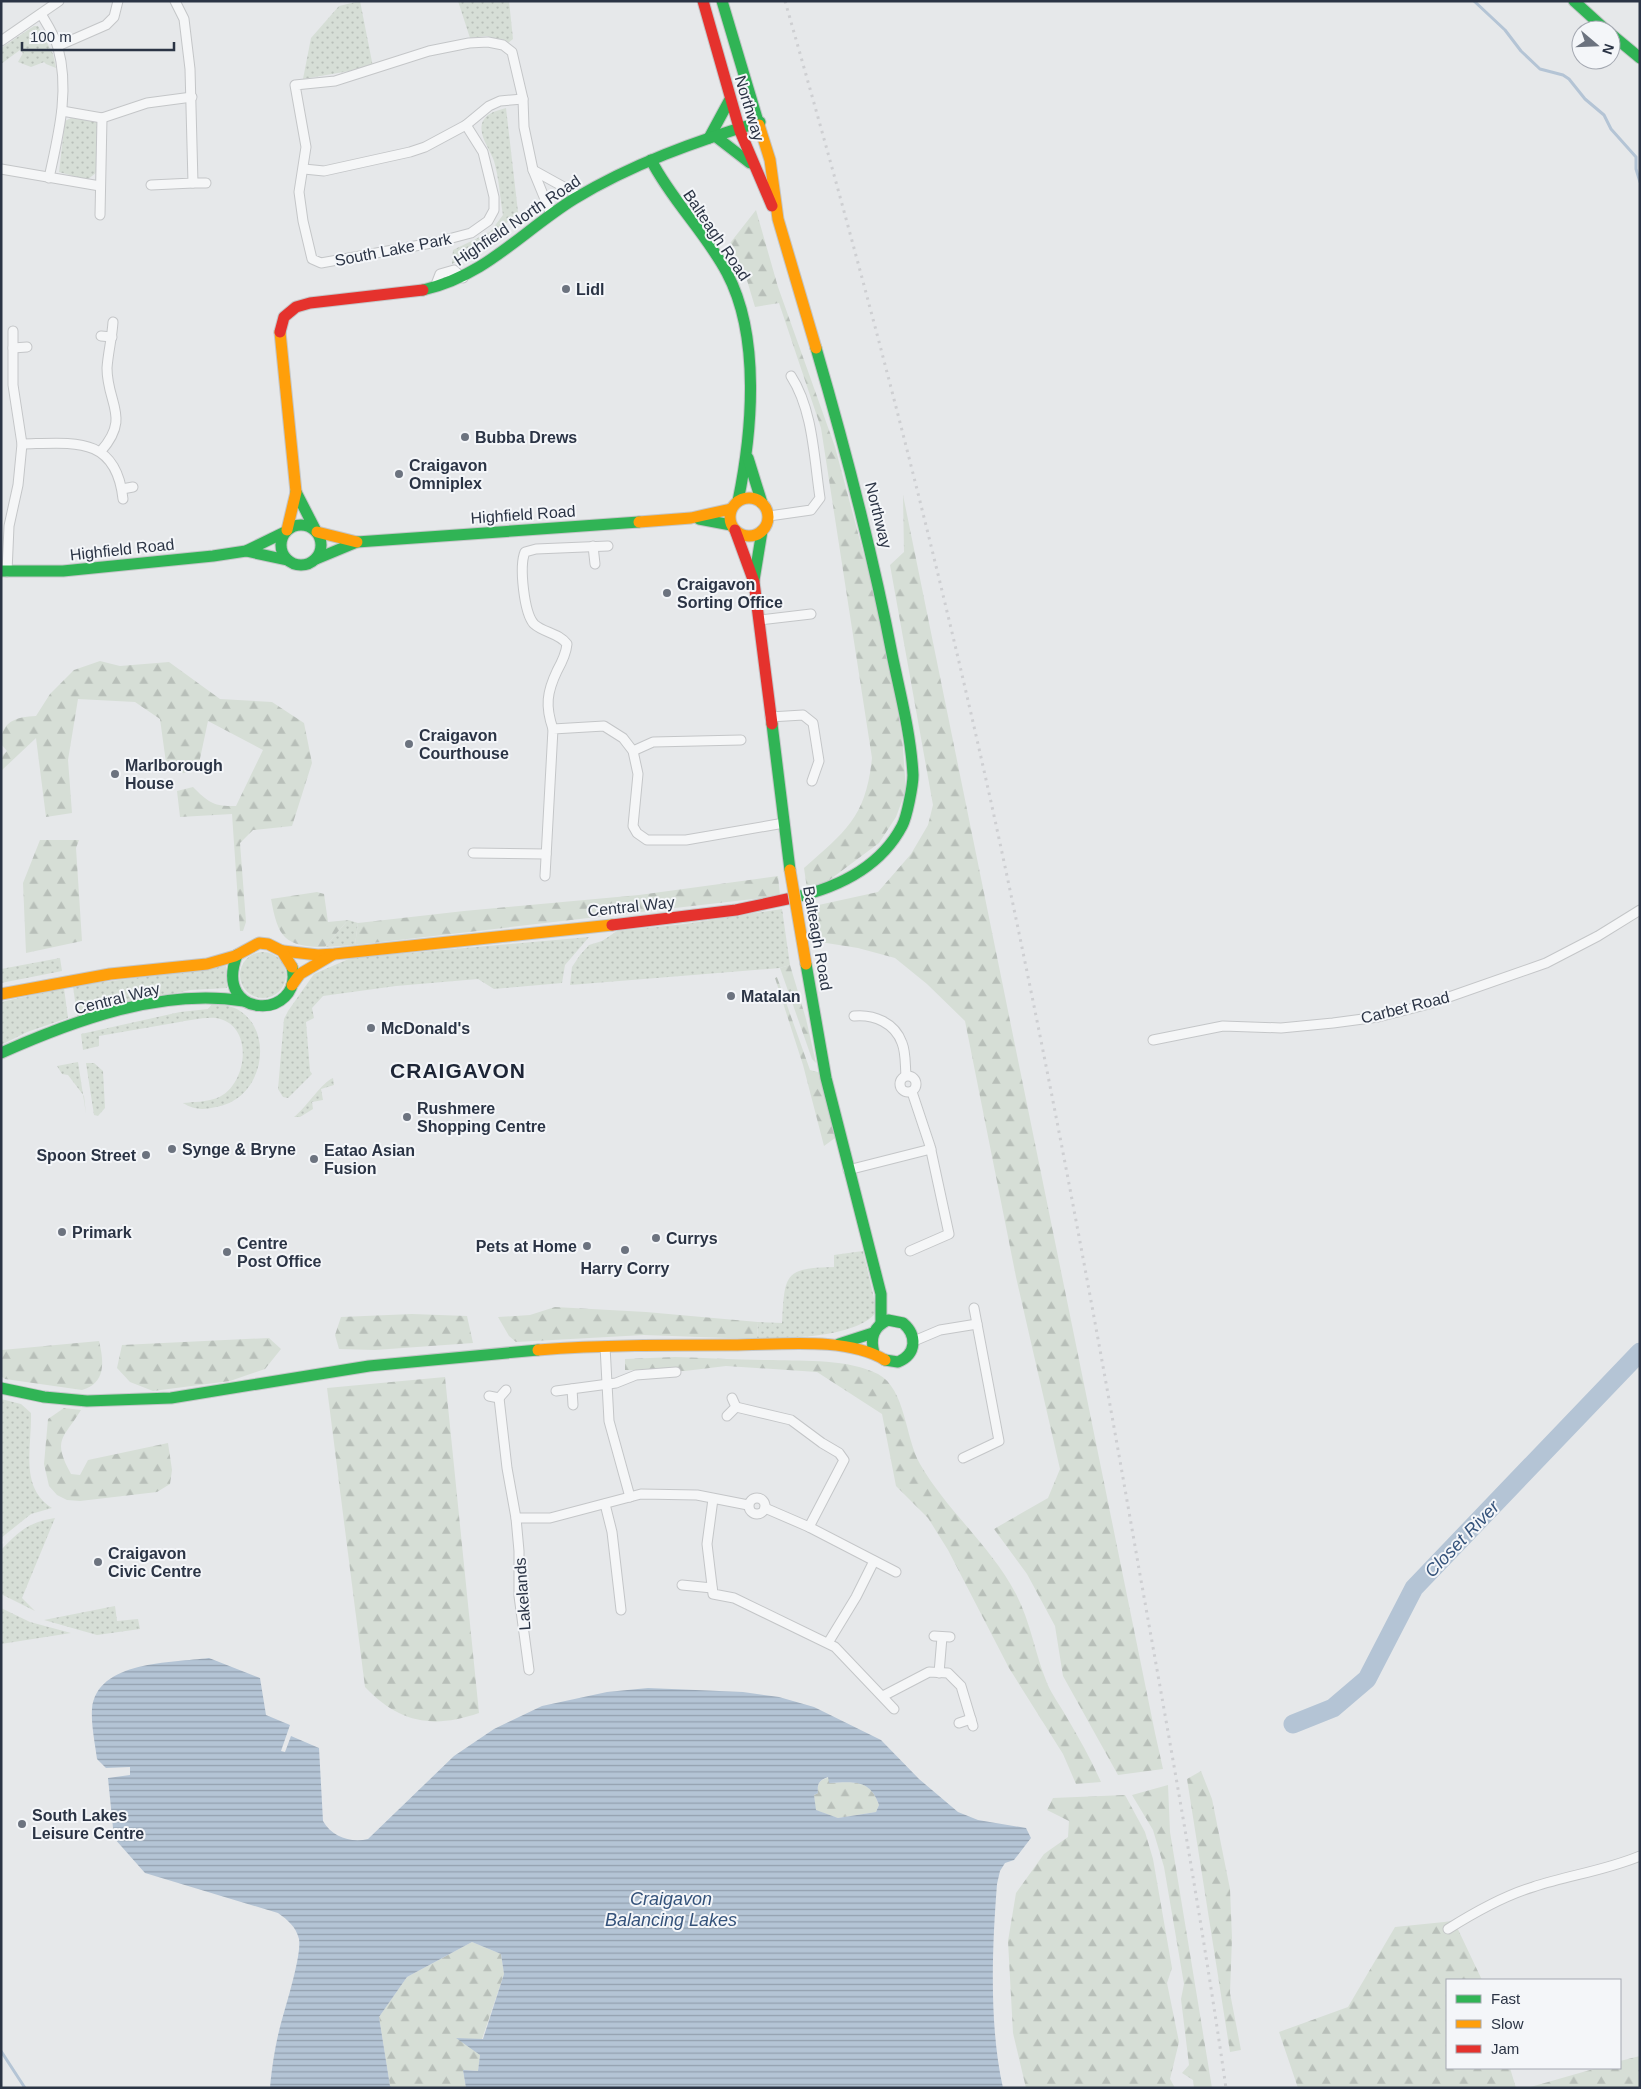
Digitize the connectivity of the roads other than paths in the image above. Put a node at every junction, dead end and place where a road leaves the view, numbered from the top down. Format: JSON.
{"nodes":[{"id":1,"x":59,"y":1,"type":"edge"},
{"id":2,"x":118,"y":1,"type":"edge"},
{"id":3,"x":175,"y":1,"type":"edge"},
{"id":4,"x":702,"y":1,"type":"edge"},
{"id":5,"x":713,"y":1,"type":"edge"},
{"id":6,"x":722,"y":1,"type":"edge"},
{"id":7,"x":1574,"y":1,"type":"edge"},
{"id":8,"x":41,"y":14,"type":"junction"},
{"id":9,"x":1595,"y":20,"type":"edge"},
{"id":10,"x":1,"y":41,"type":"edge"},
{"id":11,"x":1621,"y":42,"type":"edge"},
{"id":12,"x":58,"y":46,"type":"junction"},
{"id":13,"x":1640,"y":58,"type":"edge"},
{"id":14,"x":192,"y":97,"type":"junction"},
{"id":15,"x":523,"y":99,"type":"junction"},
{"id":16,"x":729,"y":101,"type":"junction"},
{"id":17,"x":62,"y":111,"type":"junction"},
{"id":18,"x":102,"y":118,"type":"junction"},
{"id":19,"x":755,"y":123,"type":"junction"},
{"id":20,"x":466,"y":125,"type":"junction"},
{"id":21,"x":738,"y":128,"type":"junction"},
{"id":22,"x":712,"y":137,"type":"junction"},
{"id":23,"x":651,"y":160,"type":"junction"},
{"id":24,"x":750,"y":163,"type":"junction"},
{"id":25,"x":1,"y":169,"type":"edge"},
{"id":26,"x":304,"y":169,"type":"junction"},
{"id":27,"x":532,"y":170,"type":"junction"},
{"id":28,"x":49,"y":178,"type":"junction"},
{"id":29,"x":206,"y":182,"type":"dead end"},
{"id":30,"x":194,"y":183,"type":"junction"},
{"id":31,"x":151,"y":185,"type":"dead end"},
{"id":32,"x":100,"y":186,"type":"junction"},
{"id":33,"x":580,"y":196,"type":"junction"},
{"id":34,"x":551,"y":214,"type":"junction"},
{"id":35,"x":100,"y":215,"type":"dead end"},
{"id":36,"x":778,"y":219,"type":"junction"},
{"id":37,"x":112,"y":322,"type":"dead end"},
{"id":38,"x":13,"y":331,"type":"dead end"},
{"id":39,"x":101,"y":336,"type":"dead end"},
{"id":40,"x":112,"y":337,"type":"junction"},
{"id":41,"x":27,"y":347,"type":"dead end"},
{"id":42,"x":13,"y":348,"type":"junction"},
{"id":43,"x":791,"y":376,"type":"dead end"},
{"id":44,"x":22,"y":444,"type":"junction"},
{"id":45,"x":101,"y":451,"type":"junction"},
{"id":46,"x":747,"y":453,"type":"junction"},
{"id":47,"x":132,"y":488,"type":"dead end"},
{"id":48,"x":122,"y":489,"type":"junction"},
{"id":49,"x":296,"y":492,"type":"junction"},
{"id":50,"x":123,"y":499,"type":"dead end"},
{"id":51,"x":762,"y":503,"type":"junction"},
{"id":52,"x":734,"y":505,"type":"junction"},
{"id":53,"x":769,"y":516,"type":"junction"},
{"id":54,"x":691,"y":518,"type":"junction"},
{"id":55,"x":733,"y":527,"type":"junction"},
{"id":56,"x":316,"y":530,"type":"junction"},
{"id":57,"x":286,"y":531,"type":"junction"},
{"id":58,"x":762,"y":532,"type":"junction"},
{"id":59,"x":357,"y":542,"type":"junction"},
{"id":60,"x":593,"y":546,"type":"junction"},
{"id":61,"x":608,"y":546,"type":"dead end"},
{"id":62,"x":246,"y":551,"type":"junction"},
{"id":63,"x":316,"y":559,"type":"junction"},
{"id":64,"x":287,"y":560,"type":"junction"},
{"id":65,"x":595,"y":564,"type":"dead end"},
{"id":66,"x":4,"y":571,"type":"edge"},
{"id":67,"x":754,"y":582,"type":"junction"},
{"id":68,"x":811,"y":614,"type":"dead end"},
{"id":69,"x":760,"y":620,"type":"junction"},
{"id":70,"x":770,"y":717,"type":"junction"},
{"id":71,"x":553,"y":729,"type":"junction"},
{"id":72,"x":741,"y":740,"type":"dead end"},
{"id":73,"x":633,"y":751,"type":"junction"},
{"id":74,"x":812,"y":781,"type":"dead end"},
{"id":75,"x":784,"y":823,"type":"junction"},
{"id":76,"x":903,"y":825,"type":"joint"},
{"id":77,"x":473,"y":853,"type":"dead end"},
{"id":78,"x":546,"y":854,"type":"junction"},
{"id":79,"x":545,"y":876,"type":"dead end"},
{"id":80,"x":1640,"y":910,"type":"edge"},
{"id":81,"x":283,"y":951,"type":"junction"},
{"id":82,"x":334,"y":954,"type":"junction"},
{"id":83,"x":237,"y":955,"type":"junction"},
{"id":84,"x":292,"y":985,"type":"junction"},
{"id":85,"x":1,"y":994,"type":"edge"},
{"id":86,"x":244,"y":1001,"type":"junction"},
{"id":87,"x":854,"y":1016,"type":"dead end"},
{"id":88,"x":1153,"y":1040,"type":"dead end"},
{"id":89,"x":1,"y":1053,"type":"edge"},
{"id":90,"x":931,"y":1150,"type":"junction"},
{"id":91,"x":848,"y":1170,"type":"junction"},
{"id":92,"x":910,"y":1251,"type":"dead end"},
{"id":93,"x":881,"y":1294,"type":"junction"},
{"id":94,"x":974,"y":1308,"type":"dead end"},
{"id":95,"x":898,"y":1321,"type":"junction"},
{"id":96,"x":881,"y":1323,"type":"junction"},
{"id":97,"x":977,"y":1324,"type":"junction"},
{"id":98,"x":872,"y":1333,"type":"junction"},
{"id":99,"x":914,"y":1341,"type":"junction"},
{"id":100,"x":605,"y":1346,"type":"junction"},
{"id":101,"x":834,"y":1346,"type":"junction"},
{"id":102,"x":874,"y":1353,"type":"junction"},
{"id":103,"x":676,"y":1372,"type":"dead end"},
{"id":104,"x":606,"y":1385,"type":"junction"},
{"id":105,"x":1,"y":1388,"type":"edge"},
{"id":106,"x":506,"y":1390,"type":"dead end"},
{"id":107,"x":572,"y":1390,"type":"junction"},
{"id":108,"x":556,"y":1391,"type":"dead end"},
{"id":109,"x":489,"y":1396,"type":"dead end"},
{"id":110,"x":499,"y":1398,"type":"junction"},
{"id":111,"x":732,"y":1398,"type":"dead end"},
{"id":112,"x":573,"y":1405,"type":"dead end"},
{"id":113,"x":736,"y":1407,"type":"junction"},
{"id":114,"x":727,"y":1416,"type":"dead end"},
{"id":115,"x":963,"y":1458,"type":"dead end"},
{"id":116,"x":630,"y":1497,"type":"junction"},
{"id":117,"x":713,"y":1499,"type":"junction"},
{"id":118,"x":605,"y":1504,"type":"junction"},
{"id":119,"x":516,"y":1518,"type":"junction"},
{"id":120,"x":809,"y":1527,"type":"junction"},
{"id":121,"x":874,"y":1561,"type":"junction"},
{"id":122,"x":896,"y":1572,"type":"dead end"},
{"id":123,"x":682,"y":1585,"type":"dead end"},
{"id":124,"x":712,"y":1588,"type":"junction"},
{"id":125,"x":621,"y":1610,"type":"dead end"},
{"id":126,"x":942,"y":1637,"type":"dead end"},
{"id":127,"x":828,"y":1644,"type":"junction"},
{"id":128,"x":529,"y":1670,"type":"dead end"},
{"id":129,"x":939,"y":1672,"type":"junction"},
{"id":130,"x":883,"y":1696,"type":"junction"},
{"id":131,"x":894,"y":1709,"type":"dead end"},
{"id":132,"x":959,"y":1722,"type":"dead end"},
{"id":133,"x":1640,"y":1856,"type":"edge"},
{"id":134,"x":1448,"y":1929,"type":"dead end"}],
"edges":[{"from":1,"to":8,"type":"street"},
{"from":2,"to":12,"type":"street"},
{"from":3,"to":14,"type":"street"},
{"from":4,"to":16,"type":"main road","name":"Northway"},
{"from":5,"to":19,"type":"main road"},
{"from":6,"to":19,"type":"main road","name":"Northway"},
{"from":7,"to":9,"type":"main road"},
{"from":8,"to":10,"type":"street"},
{"from":8,"to":12,"type":"street"},
{"from":11,"to":13,"type":"main road"},
{"from":12,"to":17,"type":"street"},
{"from":14,"to":18,"type":"street"},
{"from":14,"to":30,"type":"street"},
{"from":15,"to":20,"type":"street"},
{"from":15,"to":26,"type":"street","name":"South Lake Park"},
{"from":15,"to":27,"type":"street","name":"South Lake Park"},
{"from":16,"to":21,"type":"main road","name":"Northway"},
{"from":16,"to":22,"type":"main road"},
{"from":17,"to":18,"type":"street"},
{"from":17,"to":28,"type":"street"},
{"from":18,"to":32,"type":"street"},
{"from":19,"to":21,"type":"main road","name":"Highfield North Road"},
{"from":19,"to":36,"type":"main road","name":"Northway"},
{"from":20,"to":26,"type":"street"},
{"from":20,"to":26,"type":"street","name":"South Lake Park"},
{"from":21,"to":22,"type":"main road","name":"Highfield North Road"},
{"from":21,"to":24,"type":"main road","name":"Northway"},
{"from":22,"to":23,"type":"main road","name":"Highfield North Road"},
{"from":22,"to":24,"type":"main road"},
{"from":23,"to":33,"type":"main road","name":"Highfield North Road"},
{"from":23,"to":46,"type":"main road","name":"Balteagh Road"},
{"from":24,"to":36,"type":"main road","name":"Northway"},
{"from":25,"to":28,"type":"street"},
{"from":27,"to":33,"type":"street"},
{"from":27,"to":34,"type":"street","name":"South Lake Park"},
{"from":28,"to":32,"type":"street"},
{"from":29,"to":30,"type":"street"},
{"from":30,"to":31,"type":"street"},
{"from":32,"to":35,"type":"street"},
{"from":33,"to":34,"type":"main road","name":"Highfield North Road"},
{"from":34,"to":49,"type":"main road","name":"Highfield North Road"},
{"from":36,"to":76,"type":"main road","name":"Northway"},
{"from":37,"to":40,"type":"street"},
{"from":38,"to":42,"type":"street"},
{"from":39,"to":40,"type":"street"},
{"from":40,"to":45,"type":"street"},
{"from":41,"to":42,"type":"street"},
{"from":42,"to":44,"type":"street"},
{"from":43,"to":53,"type":"street"},
{"from":44,"to":45,"type":"street"},
{"from":44,"to":66,"type":"street"},
{"from":45,"to":48,"type":"street"},
{"from":46,"to":51,"type":"main road","name":"Balteagh Road"},
{"from":46,"to":52,"type":"main road","name":"Balteagh Road"},
{"from":47,"to":48,"type":"street"},
{"from":48,"to":50,"type":"street"},
{"from":49,"to":56,"type":"main road","name":"Highfield North Road"},
{"from":49,"to":57,"type":"main road","name":"Highfield North Road"},
{"from":51,"to":52,"type":"main road"},
{"from":51,"to":53,"type":"main road"},
{"from":52,"to":54,"type":"main road","name":"Highfield Road"},
{"from":52,"to":55,"type":"main road"},
{"from":53,"to":58,"type":"main road"},
{"from":54,"to":55,"type":"main road","name":"Highfield Road"},
{"from":54,"to":59,"type":"main road","name":"Highfield Road"},
{"from":55,"to":58,"type":"main road"},
{"from":55,"to":67,"type":"main road","name":"Balteagh Road"},
{"from":56,"to":57,"type":"main road","name":"Highfield Road"},
{"from":56,"to":59,"type":"main road","name":"Highfield Road"},
{"from":56,"to":63,"type":"main road"},
{"from":57,"to":62,"type":"main road","name":"Highfield Road"},
{"from":57,"to":64,"type":"main road"},
{"from":58,"to":67,"type":"main road","name":"Balteagh Road"},
{"from":59,"to":63,"type":"main road","name":"Highfield Road"},
{"from":60,"to":61,"type":"street"},
{"from":60,"to":65,"type":"street"},
{"from":60,"to":71,"type":"street"},
{"from":62,"to":64,"type":"main road","name":"Highfield Road"},
{"from":62,"to":66,"type":"main road","name":"Highfield Road"},
{"from":63,"to":64,"type":"main road","name":"Highfield Road"},
{"from":67,"to":69,"type":"main road","name":"Balteagh Road"},
{"from":68,"to":69,"type":"street"},
{"from":69,"to":70,"type":"main road","name":"Balteagh Road"},
{"from":70,"to":74,"type":"street"},
{"from":70,"to":75,"type":"main road","name":"Balteagh Road"},
{"from":71,"to":73,"type":"street"},
{"from":71,"to":78,"type":"street"},
{"from":72,"to":73,"type":"street"},
{"from":73,"to":75,"type":"street"},
{"from":75,"to":91,"type":"main road","name":"Balteagh Road","bridge":true},
{"from":76,"to":82,"type":"main road","name":"Central Way"},
{"from":77,"to":78,"type":"street"},
{"from":78,"to":79,"type":"street"},
{"from":80,"to":88,"type":"street","name":"Carbet Road"},
{"from":81,"to":82,"type":"main road","name":"Central Way"},
{"from":81,"to":83,"type":"main road"},
{"from":81,"to":84,"type":"main road"},
{"from":82,"to":84,"type":"main road","name":"Central Way"},
{"from":83,"to":85,"type":"main road","name":"Central Way"},
{"from":83,"to":86,"type":"main road"},
{"from":84,"to":86,"type":"main road"},
{"from":86,"to":89,"type":"main road","name":"Central Way"},
{"from":87,"to":90,"type":"street"},
{"from":90,"to":91,"type":"street"},
{"from":90,"to":92,"type":"street"},
{"from":91,"to":93,"type":"main road","name":"Balteagh Road"},
{"from":93,"to":95,"type":"main road","name":"Balteagh Road"},
{"from":93,"to":96,"type":"main road","name":"Balteagh Road"},
{"from":94,"to":97,"type":"street"},
{"from":95,"to":96,"type":"main road"},
{"from":95,"to":99,"type":"main road"},
{"from":96,"to":98,"type":"main road"},
{"from":97,"to":99,"type":"street"},
{"from":97,"to":115,"type":"street"},
{"from":98,"to":101,"type":"main road"},
{"from":98,"to":102,"type":"main road"},
{"from":99,"to":102,"type":"main road"},
{"from":100,"to":101,"type":"main road"},
{"from":100,"to":104,"type":"street"},
{"from":100,"to":105,"type":"main road"},
{"from":101,"to":102,"type":"main road"},
{"from":103,"to":104,"type":"street"},
{"from":104,"to":107,"type":"street"},
{"from":104,"to":116,"type":"street"},
{"from":106,"to":110,"type":"street"},
{"from":107,"to":108,"type":"street"},
{"from":107,"to":112,"type":"street"},
{"from":109,"to":110,"type":"street"},
{"from":110,"to":119,"type":"street","name":"Lakelands"},
{"from":111,"to":113,"type":"street"},
{"from":113,"to":114,"type":"street"},
{"from":113,"to":120,"type":"street"},
{"from":116,"to":117,"type":"street"},
{"from":116,"to":118,"type":"street"},
{"from":117,"to":120,"type":"street"},
{"from":117,"to":124,"type":"street"},
{"from":118,"to":119,"type":"street"},
{"from":118,"to":125,"type":"street"},
{"from":119,"to":128,"type":"street","name":"Lakelands"},
{"from":120,"to":121,"type":"street"},
{"from":121,"to":122,"type":"street"},
{"from":121,"to":127,"type":"street"},
{"from":123,"to":124,"type":"street"},
{"from":124,"to":127,"type":"street"},
{"from":126,"to":129,"type":"street"},
{"from":127,"to":130,"type":"street"},
{"from":129,"to":130,"type":"street"},
{"from":129,"to":132,"type":"street"},
{"from":130,"to":131,"type":"street"},
{"from":133,"to":134,"type":"street"}]}
